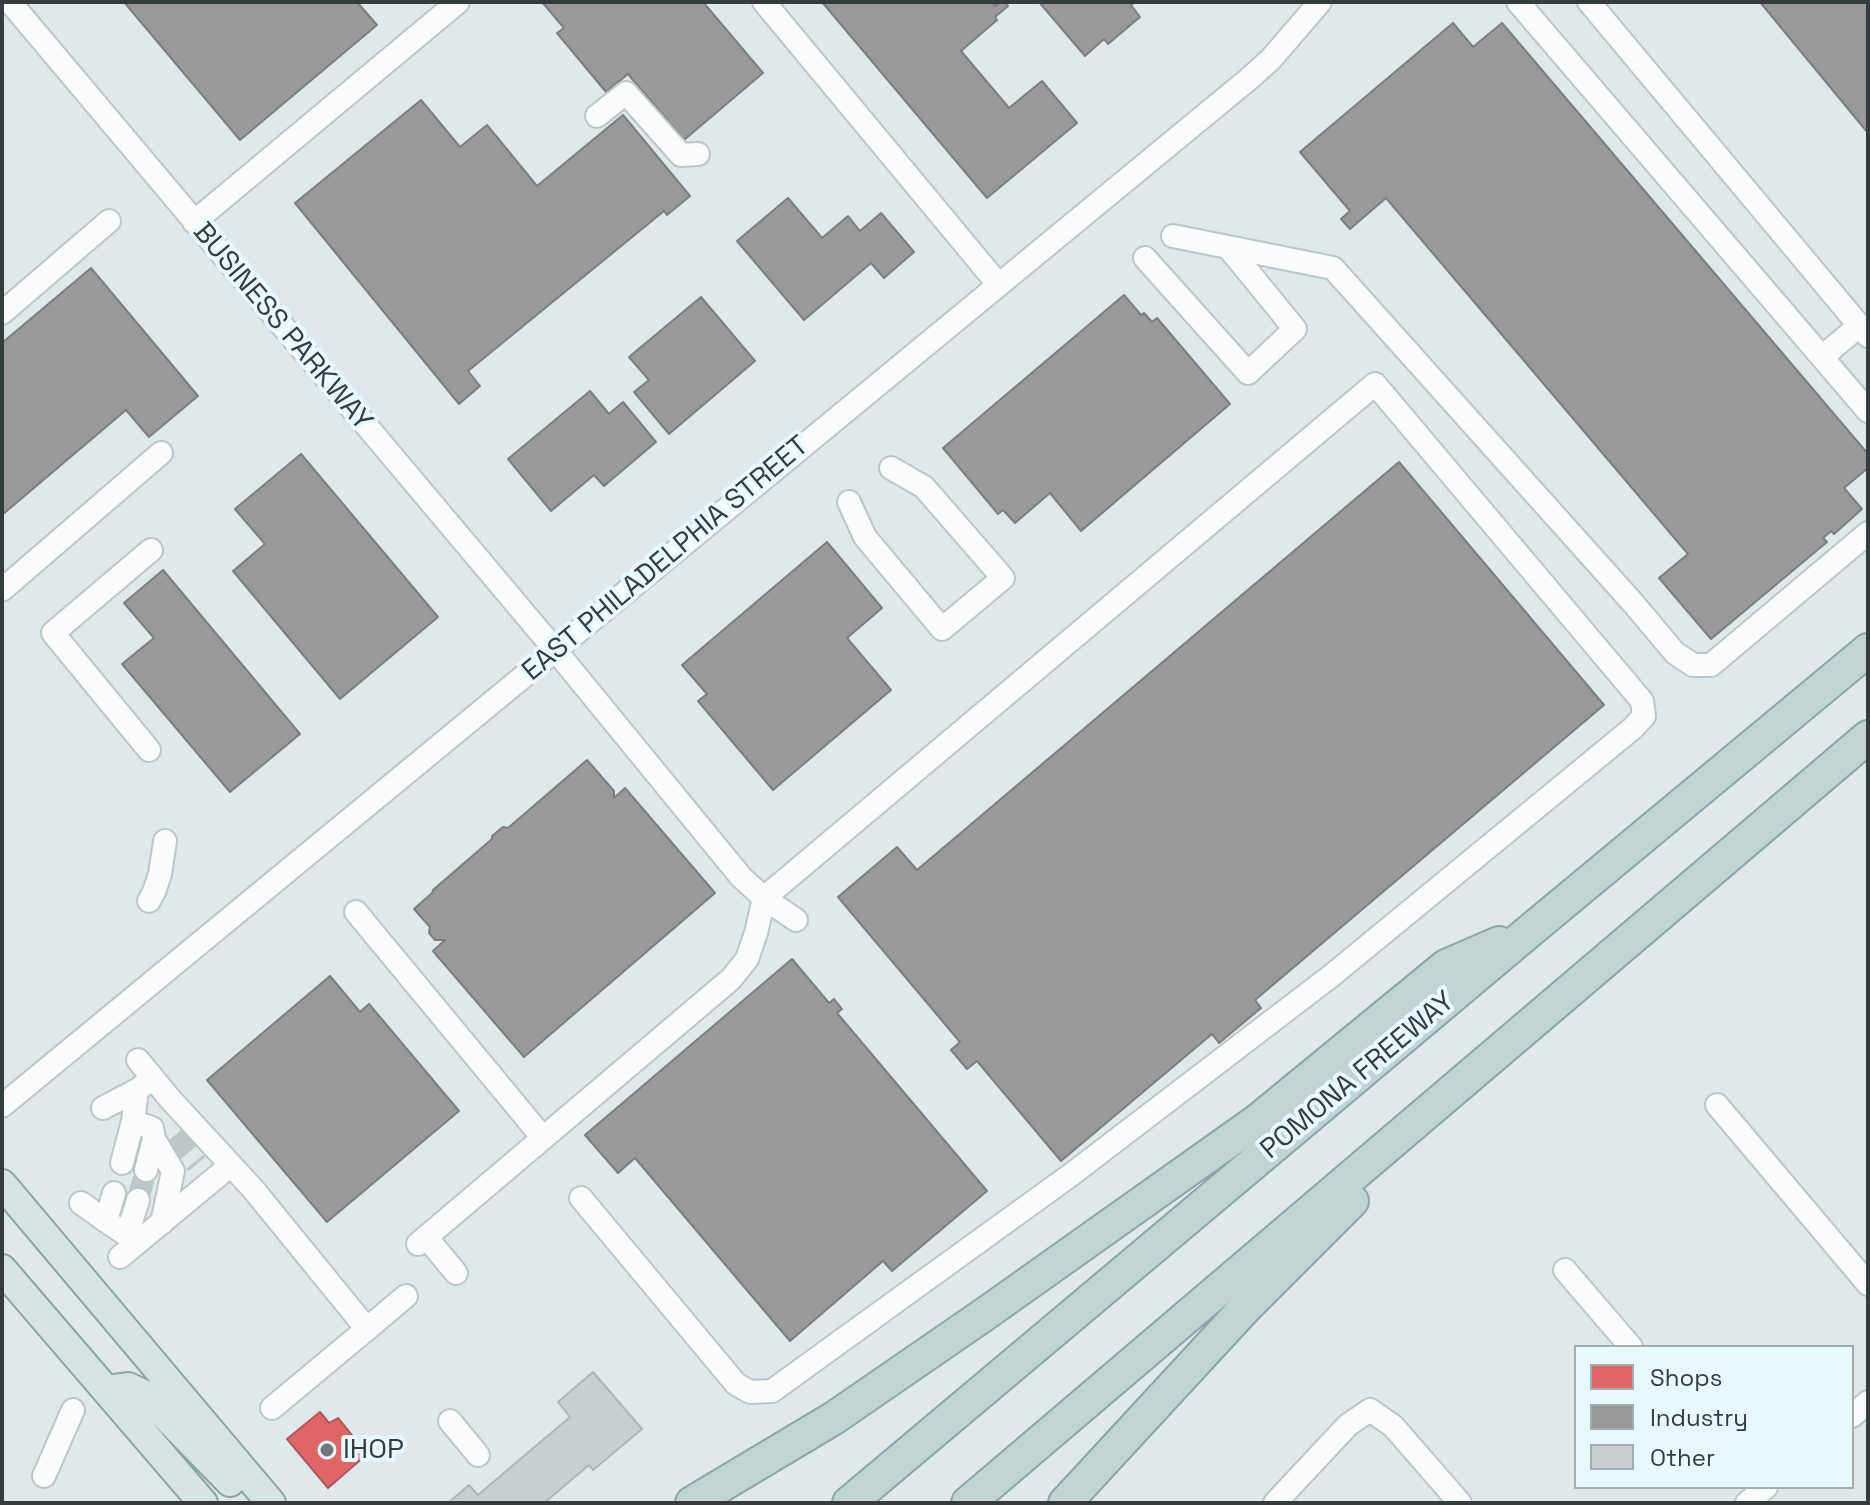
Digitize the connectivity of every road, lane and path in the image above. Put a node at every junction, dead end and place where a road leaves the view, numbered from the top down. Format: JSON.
{"nodes":[{"id":1,"x":10,"y":2,"type":"edge"},
{"id":2,"x":458,"y":2,"type":"edge"},
{"id":3,"x":764,"y":2,"type":"edge"},
{"id":4,"x":1320,"y":2,"type":"edge"},
{"id":5,"x":1518,"y":2,"type":"edge"},
{"id":6,"x":1589,"y":2,"type":"edge"},
{"id":7,"x":597,"y":116,"type":"dead end"},
{"id":8,"x":698,"y":154,"type":"dead end"},
{"id":9,"x":109,"y":221,"type":"dead end"},
{"id":10,"x":194,"y":222,"type":"junction"},
{"id":11,"x":1173,"y":236,"type":"dead end"},
{"id":12,"x":1228,"y":247,"type":"junction"},
{"id":13,"x":1145,"y":258,"type":"dead end"},
{"id":14,"x":998,"y":284,"type":"junction"},
{"id":15,"x":2,"y":313,"type":"edge"},
{"id":16,"x":1864,"y":331,"type":"edge"},
{"id":17,"x":1822,"y":357,"type":"junction"},
{"id":18,"x":1868,"y":411,"type":"edge"},
{"id":19,"x":161,"y":453,"type":"dead end"},
{"id":20,"x":891,"y":468,"type":"dead end"},
{"id":21,"x":849,"y":502,"type":"dead end"},
{"id":22,"x":1868,"y":533,"type":"edge"},
{"id":23,"x":151,"y":550,"type":"dead end"},
{"id":24,"x":2,"y":590,"type":"edge"},
{"id":25,"x":1868,"y":650,"type":"edge"},
{"id":26,"x":556,"y":651,"type":"junction"},
{"id":27,"x":1868,"y":737,"type":"edge"},
{"id":28,"x":149,"y":750,"type":"dead end"},
{"id":29,"x":165,"y":841,"type":"dead end"},
{"id":30,"x":764,"y":898,"type":"junction"},
{"id":31,"x":149,"y":901,"type":"dead end"},
{"id":32,"x":356,"y":912,"type":"dead end"},
{"id":33,"x":796,"y":920,"type":"dead end"},
{"id":34,"x":1532,"y":929,"type":"junction"},
{"id":35,"x":1508,"y":1043,"type":"junction"},
{"id":36,"x":138,"y":1060,"type":"dead end"},
{"id":37,"x":145,"y":1084,"type":"junction"},
{"id":38,"x":1717,"y":1105,"type":"dead end"},
{"id":39,"x":2,"y":1106,"type":"edge"},
{"id":40,"x":103,"y":1108,"type":"dead end"},
{"id":41,"x":153,"y":1131,"type":"junction"},
{"id":42,"x":543,"y":1138,"type":"junction"},
{"id":43,"x":122,"y":1163,"type":"tunnel mouth"},
{"id":44,"x":197,"y":1164,"type":"tunnel mouth"},
{"id":45,"x":231,"y":1165,"type":"junction"},
{"id":46,"x":146,"y":1170,"type":"tunnel mouth"},
{"id":47,"x":211,"y":1181,"type":"junction"},
{"id":48,"x":2,"y":1184,"type":"edge"},
{"id":49,"x":114,"y":1193,"type":"tunnel mouth"},
{"id":50,"x":581,"y":1198,"type":"dead end"},
{"id":51,"x":138,"y":1200,"type":"tunnel mouth"},
{"id":52,"x":81,"y":1203,"type":"dead end"},
{"id":53,"x":106,"y":1221,"type":"junction"},
{"id":54,"x":162,"y":1223,"type":"junction"},
{"id":55,"x":128,"y":1245,"type":"junction"},
{"id":56,"x":2,"y":1269,"type":"edge"},
{"id":57,"x":1565,"y":1270,"type":"dead end"},
{"id":58,"x":456,"y":1273,"type":"dead end"},
{"id":59,"x":1868,"y":1284,"type":"edge"},
{"id":60,"x":406,"y":1296,"type":"dead end"},
{"id":61,"x":367,"y":1329,"type":"junction"},
{"id":62,"x":1629,"y":1345,"type":"edge"},
{"id":63,"x":106,"y":1390,"type":"junction"},
{"id":64,"x":272,"y":1408,"type":"dead end"},
{"id":65,"x":73,"y":1410,"type":"dead end"},
{"id":66,"x":450,"y":1421,"type":"dead end"},
{"id":67,"x":478,"y":1455,"type":"dead end"},
{"id":68,"x":44,"y":1476,"type":"dead end"},
{"id":69,"x":203,"y":1503,"type":"edge"},
{"id":70,"x":251,"y":1503,"type":"edge"},
{"id":71,"x":271,"y":1503,"type":"edge"},
{"id":72,"x":692,"y":1503,"type":"edge"},
{"id":73,"x":849,"y":1503,"type":"edge"},
{"id":74,"x":968,"y":1503,"type":"edge"},
{"id":75,"x":1065,"y":1503,"type":"edge"},
{"id":76,"x":1275,"y":1503,"type":"edge"},
{"id":77,"x":1460,"y":1503,"type":"edge"}],
"edges":[{"from":1,"to":10,"type":"street","name":"BUSINESS PARKWAY"},
{"from":2,"to":10,"type":"street"},
{"from":3,"to":14,"type":"street"},
{"from":4,"to":14,"type":"street","name":"EAST PHILADELPHIA STREET"},
{"from":5,"to":17,"type":"street"},
{"from":6,"to":16,"type":"street"},
{"from":7,"to":8,"type":"street"},
{"from":9,"to":15,"type":"street"},
{"from":10,"to":26,"type":"street","name":"BUSINESS PARKWAY"},
{"from":11,"to":12,"type":"street"},
{"from":12,"to":13,"type":"street"},
{"from":12,"to":22,"type":"street"},
{"from":14,"to":26,"type":"street","name":"EAST PHILADELPHIA STREET"},
{"from":16,"to":17,"type":"street"},
{"from":17,"to":18,"type":"street"},
{"from":19,"to":24,"type":"street"},
{"from":20,"to":21,"type":"street"},
{"from":23,"to":28,"type":"street"},
{"from":25,"to":34,"type":"highway","name":"POMONA FREEWAY"},
{"from":26,"to":30,"type":"street","name":"BUSINESS PARKWAY"},
{"from":26,"to":39,"type":"street","name":"EAST PHILADELPHIA STREET"},
{"from":27,"to":35,"type":"highway"},
{"from":29,"to":31,"type":"street"},
{"from":30,"to":33,"type":"street","name":"BUSINESS PARKWAY"},
{"from":30,"to":42,"type":"street"},
{"from":30,"to":50,"type":"street"},
{"from":32,"to":42,"type":"street"},
{"from":34,"to":72,"type":"highway"},
{"from":34,"to":73,"type":"highway","name":"POMONA FREEWAY"},
{"from":35,"to":74,"type":"highway"},
{"from":35,"to":75,"type":"highway"},
{"from":36,"to":37,"type":"street"},
{"from":37,"to":40,"type":"street"},
{"from":37,"to":41,"type":"street"},
{"from":37,"to":45,"type":"street"},
{"from":38,"to":59,"type":"street"},
{"from":41,"to":43,"type":"street"},
{"from":41,"to":46,"type":"street"},
{"from":41,"to":54,"type":"street"},
{"from":42,"to":58,"type":"street"},
{"from":44,"to":47,"type":"street"},
{"from":45,"to":47,"type":"street"},
{"from":45,"to":61,"type":"street"},
{"from":47,"to":54,"type":"street"},
{"from":48,"to":71,"type":"main road"},
{"from":49,"to":53,"type":"street"},
{"from":51,"to":55,"type":"street"},
{"from":52,"to":53,"type":"street"},
{"from":53,"to":55,"type":"street"},
{"from":54,"to":55,"type":"street"},
{"from":56,"to":63,"type":"main road"},
{"from":57,"to":62,"type":"street"},
{"from":60,"to":61,"type":"street"},
{"from":61,"to":64,"type":"street"},
{"from":63,"to":69,"type":"main road"},
{"from":63,"to":70,"type":"main road"},
{"from":65,"to":68,"type":"street"},
{"from":66,"to":67,"type":"street"},
{"from":76,"to":77,"type":"street"}]}
